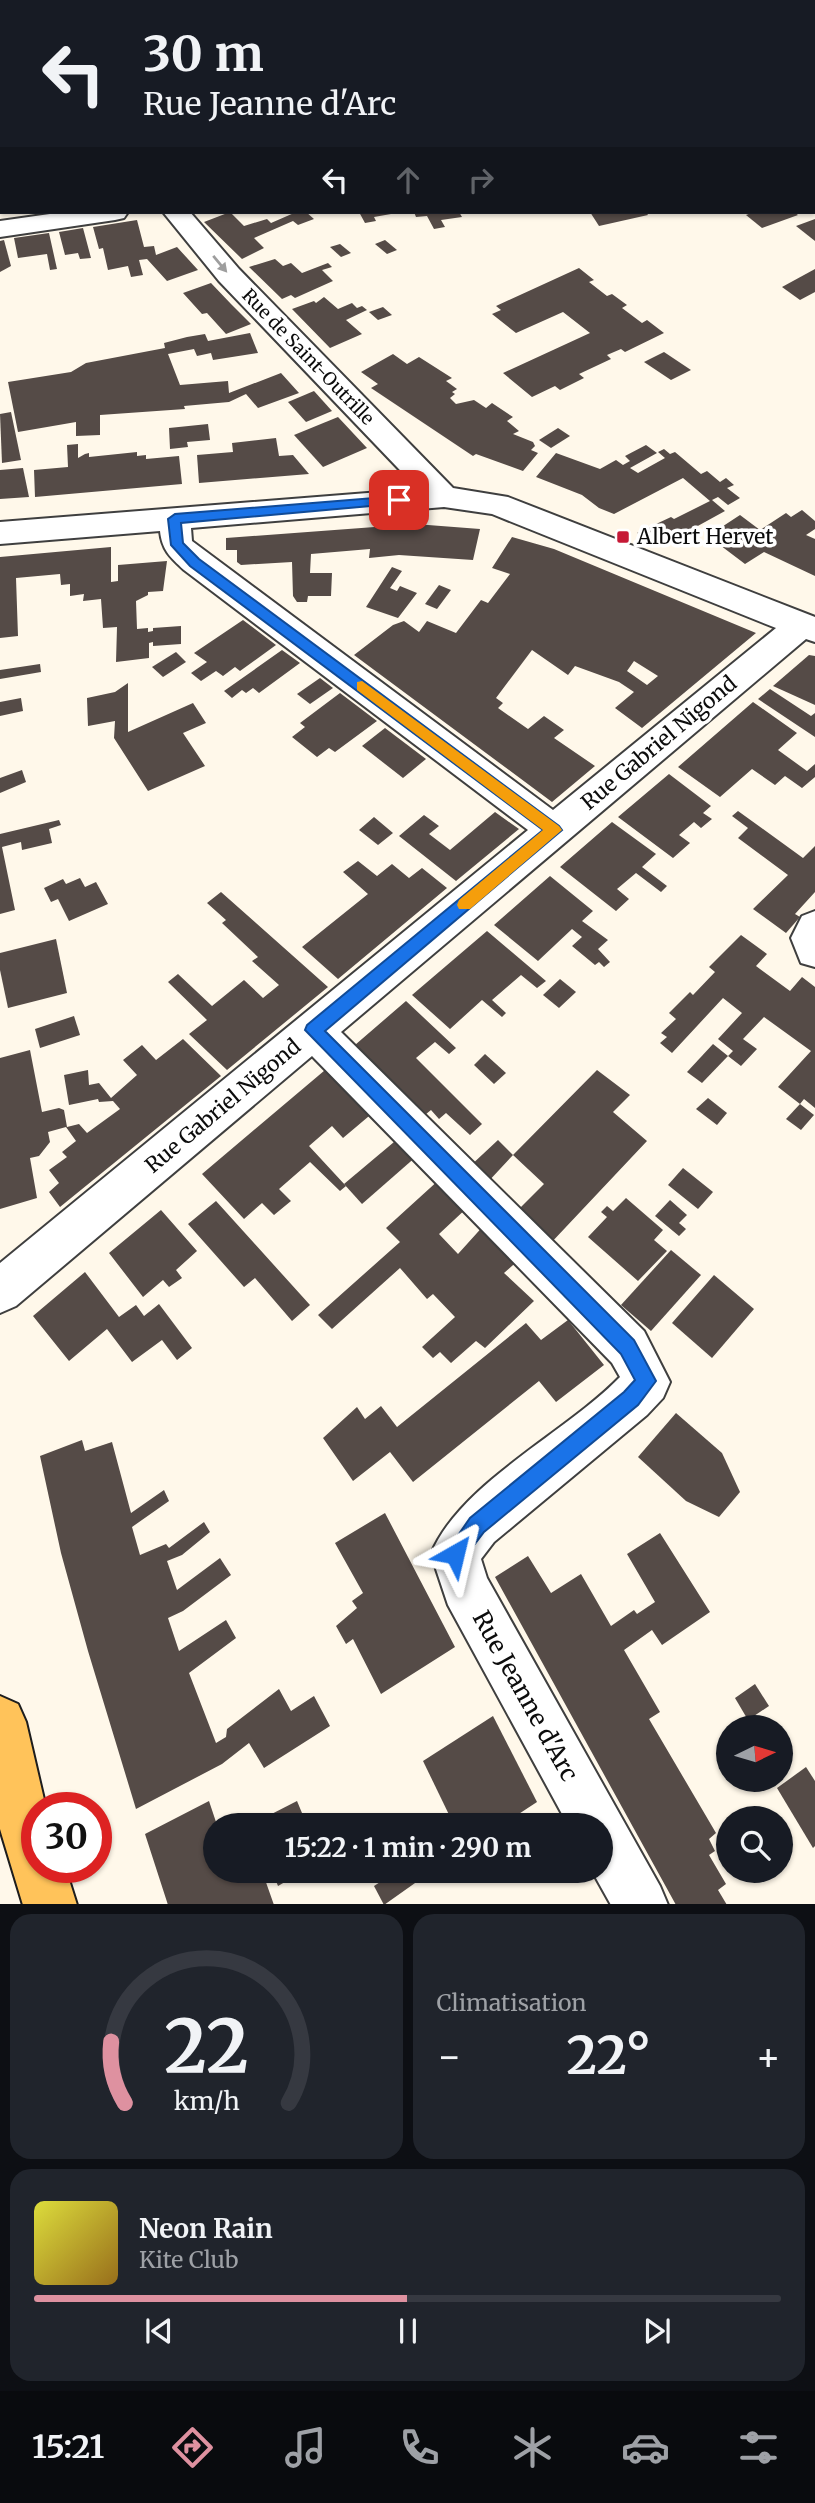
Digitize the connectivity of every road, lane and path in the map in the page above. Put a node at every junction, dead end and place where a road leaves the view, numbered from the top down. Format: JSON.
{"nodes":[{"id":1,"x":101,"y":214,"type":"edge"},
{"id":2,"x":178,"y":214,"type":"edge"},
{"id":3,"x":0,"y":229,"type":"edge"},
{"id":4,"x":444,"y":498,"type":"junction"},
{"id":5,"x":175,"y":519,"type":"junction"},
{"id":6,"x":0,"y":533,"type":"edge"},
{"id":7,"x":808,"y":628,"type":"edge"},
{"id":8,"x":554,"y":830,"type":"junction"},
{"id":9,"x":815,"y":928,"type":"edge"},
{"id":10,"x":815,"y":951,"type":"edge"},
{"id":11,"x":313,"y":1030,"type":"junction"},
{"id":12,"x":0,"y":1292,"type":"edge"},
{"id":13,"x":0,"y":1722,"type":"edge"},
{"id":14,"x":21,"y":1811,"type":"edge"},
{"id":15,"x":590,"y":1813,"type":"edge"},
{"id":16,"x":613,"y":1854,"type":"edge"},
{"id":17,"x":43,"y":1883,"type":"edge"},
{"id":18,"x":50,"y":1904,"type":"edge"},
{"id":19,"x":640,"y":1904,"type":"edge"}],
"edges":[{"from":1,"to":3,"type":"street"},
{"from":2,"to":4,"type":"street","name":"Rue de Saint-Outrille","one_way":true},
{"from":4,"to":5,"type":"street"},
{"from":4,"to":7,"type":"street"},
{"from":5,"to":6,"type":"street"},
{"from":5,"to":8,"type":"street"},
{"from":7,"to":8,"type":"street","name":"Rue Gabriel Nigond"},
{"from":8,"to":11,"type":"street","name":"Rue Gabriel Nigond"},
{"from":9,"to":10,"type":"street"},
{"from":11,"to":12,"type":"street","name":"Rue Gabriel Nigond"},
{"from":11,"to":15,"type":"street","name":"Rue Jeanne d'Arc"},
{"from":13,"to":14,"type":"main road"},
{"from":16,"to":19,"type":"street"},
{"from":17,"to":18,"type":"main road"}]}
